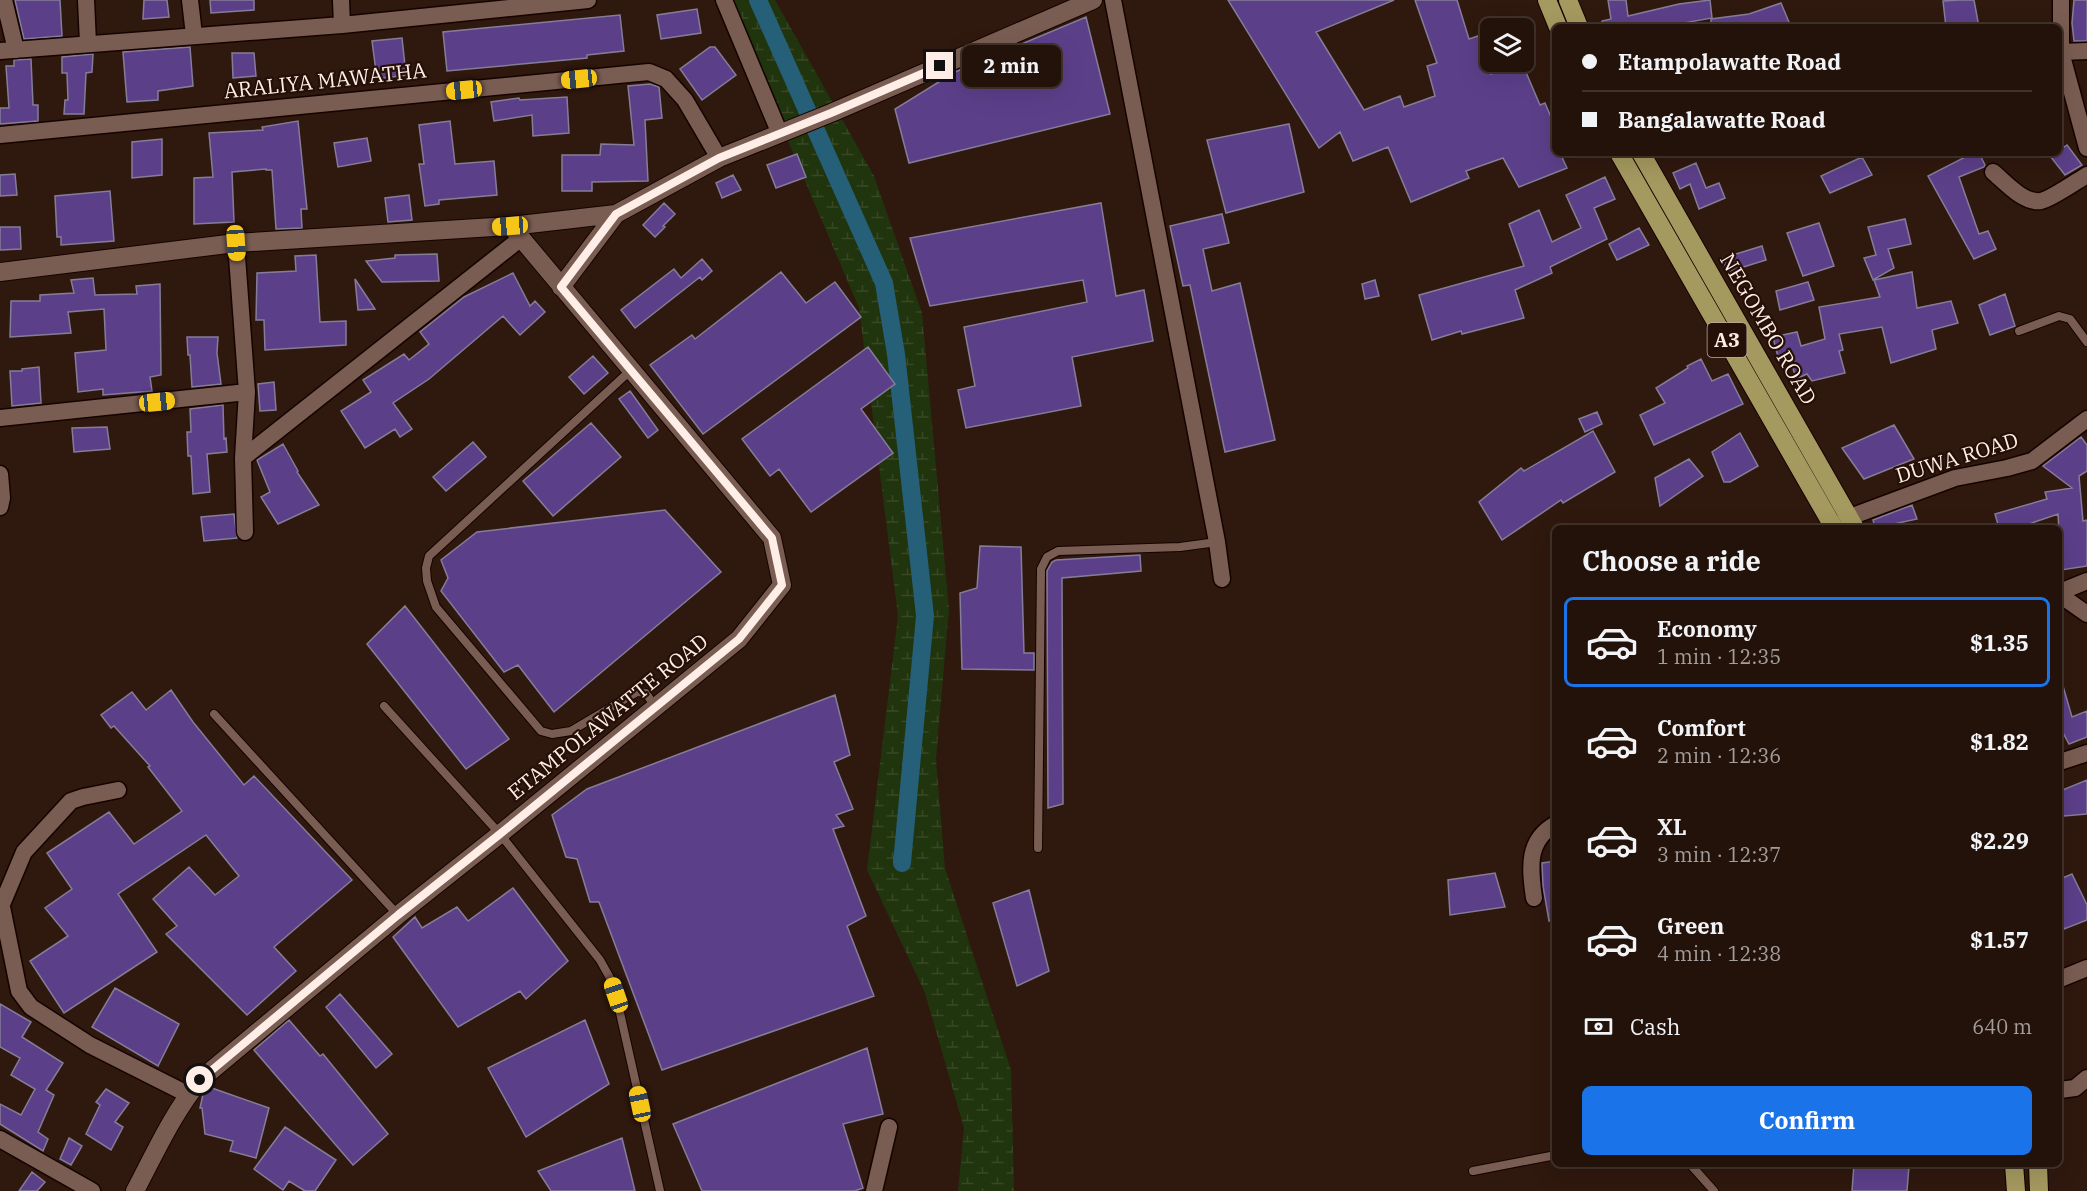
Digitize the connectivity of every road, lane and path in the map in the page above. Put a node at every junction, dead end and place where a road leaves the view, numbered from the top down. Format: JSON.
{"nodes":[{"id":1,"x":4,"y":0,"type":"edge"},
{"id":2,"x":86,"y":0,"type":"edge"},
{"id":3,"x":190,"y":0,"type":"edge"},
{"id":4,"x":341,"y":0,"type":"edge"},
{"id":5,"x":588,"y":0,"type":"edge"},
{"id":6,"x":724,"y":0,"type":"edge"},
{"id":7,"x":1093,"y":0,"type":"edge"},
{"id":8,"x":1113,"y":0,"type":"edge"},
{"id":9,"x":1547,"y":0,"type":"edge"},
{"id":10,"x":1568,"y":0,"type":"edge"},
{"id":11,"x":2061,"y":0,"type":"edge"},
{"id":12,"x":1557,"y":24,"type":"edge"},
{"id":13,"x":1578,"y":24,"type":"edge"},
{"id":14,"x":2061,"y":24,"type":"edge"},
{"id":15,"x":342,"y":25,"type":"junction"},
{"id":16,"x":194,"y":35,"type":"junction"},
{"id":17,"x":88,"y":43,"type":"junction"},
{"id":18,"x":8,"y":50,"type":"edge"},
{"id":19,"x":2087,"y":51,"type":"edge"},
{"id":20,"x":2062,"y":52,"type":"edge"},
{"id":21,"x":2062,"y":56,"type":"edge"},
{"id":22,"x":780,"y":134,"type":"junction"},
{"id":23,"x":0,"y":135,"type":"edge"},
{"id":24,"x":2087,"y":148,"type":"edge"},
{"id":25,"x":1621,"y":156,"type":"edge"},
{"id":26,"x":1643,"y":156,"type":"edge"},
{"id":27,"x":719,"y":158,"type":"junction"},
{"id":28,"x":1993,"y":172,"type":"dead end"},
{"id":29,"x":2087,"y":175,"type":"edge"},
{"id":30,"x":616,"y":214,"type":"junction"},
{"id":31,"x":515,"y":233,"type":"junction"},
{"id":32,"x":236,"y":243,"type":"junction"},
{"id":33,"x":0,"y":272,"type":"edge"},
{"id":34,"x":561,"y":287,"type":"junction"},
{"id":35,"x":2019,"y":331,"type":"dead end"},
{"id":36,"x":2087,"y":342,"type":"edge"},
{"id":37,"x":631,"y":370,"type":"junction"},
{"id":38,"x":247,"y":392,"type":"junction"},
{"id":39,"x":0,"y":418,"type":"edge"},
{"id":40,"x":2087,"y":419,"type":"edge"},
{"id":41,"x":243,"y":458,"type":"junction"},
{"id":42,"x":0,"y":474,"type":"edge"},
{"id":43,"x":0,"y":507,"type":"edge"},
{"id":44,"x":1853,"y":522,"type":"edge"},
{"id":45,"x":1832,"y":525,"type":"edge"},
{"id":46,"x":245,"y":531,"type":"dead end"},
{"id":47,"x":1217,"y":542,"type":"junction"},
{"id":48,"x":1222,"y":579,"type":"dead end"},
{"id":49,"x":2087,"y":581,"type":"edge"},
{"id":50,"x":2062,"y":592,"type":"edge"},
{"id":51,"x":2062,"y":595,"type":"edge"},
{"id":52,"x":2087,"y":614,"type":"edge"},
{"id":53,"x":384,"y":706,"type":"dead end"},
{"id":54,"x":655,"y":707,"type":"junction"},
{"id":55,"x":214,"y":714,"type":"dead end"},
{"id":56,"x":2087,"y":753,"type":"edge"},
{"id":57,"x":2062,"y":761,"type":"edge"},
{"id":58,"x":118,"y":790,"type":"dead end"},
{"id":59,"x":1552,"y":826,"type":"edge"},
{"id":60,"x":500,"y":834,"type":"junction"},
{"id":61,"x":1038,"y":849,"type":"dead end"},
{"id":62,"x":1534,"y":898,"type":"dead end"},
{"id":63,"x":1,"y":908,"type":"edge"},
{"id":64,"x":398,"y":915,"type":"junction"},
{"id":65,"x":2087,"y":968,"type":"edge"},
{"id":66,"x":2062,"y":978,"type":"edge"},
{"id":67,"x":2087,"y":1078,"type":"edge"},
{"id":68,"x":2062,"y":1090,"type":"edge"},
{"id":69,"x":189,"y":1095,"type":"junction"},
{"id":70,"x":889,"y":1127,"type":"dead end"},
{"id":71,"x":0,"y":1139,"type":"edge"},
{"id":72,"x":1552,"y":1156,"type":"edge"},
{"id":73,"x":1693,"y":1167,"type":"edge"},
{"id":74,"x":2014,"y":1167,"type":"edge"},
{"id":75,"x":2038,"y":1167,"type":"edge"},
{"id":76,"x":1473,"y":1170,"type":"dead end"},
{"id":77,"x":92,"y":1191,"type":"edge"},
{"id":78,"x":135,"y":1191,"type":"edge"},
{"id":79,"x":660,"y":1191,"type":"edge"},
{"id":80,"x":874,"y":1191,"type":"edge"},
{"id":81,"x":1714,"y":1191,"type":"edge"},
{"id":82,"x":2016,"y":1191,"type":"edge"},
{"id":83,"x":2039,"y":1191,"type":"edge"}],
"edges":[{"from":1,"to":18,"type":"street"},
{"from":2,"to":17,"type":"street"},
{"from":3,"to":16,"type":"street"},
{"from":4,"to":15,"type":"street"},
{"from":5,"to":15,"type":"street"},
{"from":6,"to":22,"type":"street"},
{"from":7,"to":22,"type":"street"},
{"from":8,"to":47,"type":"street"},
{"from":9,"to":12,"type":"highway"},
{"from":10,"to":13,"type":"highway"},
{"from":11,"to":14,"type":"street"},
{"from":15,"to":16,"type":"street"},
{"from":16,"to":17,"type":"street"},
{"from":17,"to":18,"type":"street"},
{"from":19,"to":20,"type":"street"},
{"from":21,"to":24,"type":"street"},
{"from":22,"to":27,"type":"street"},
{"from":23,"to":27,"type":"street","name":"ARALIYA MAWATHA"},
{"from":25,"to":45,"type":"highway","name":"NEGOMBO ROAD","number":"A3"},
{"from":26,"to":44,"type":"highway","name":"NEGOMBO ROAD","number":"A3"},
{"from":27,"to":30,"type":"street"},
{"from":28,"to":29,"type":"street"},
{"from":30,"to":31,"type":"street"},
{"from":30,"to":34,"type":"street"},
{"from":31,"to":32,"type":"street"},
{"from":31,"to":34,"type":"street","name":"ETAMPOLAWATTE ROAD"},
{"from":31,"to":41,"type":"street"},
{"from":32,"to":33,"type":"street"},
{"from":32,"to":38,"type":"street"},
{"from":34,"to":37,"type":"street","name":"ETAMPOLAWATTE ROAD"},
{"from":35,"to":36,"type":"lane"},
{"from":37,"to":54,"type":"street","name":"ETAMPOLAWATTE ROAD"},
{"from":37,"to":54,"type":"lane"},
{"from":38,"to":39,"type":"street"},
{"from":38,"to":41,"type":"street"},
{"from":40,"to":44,"type":"street","name":"DUWA ROAD"},
{"from":41,"to":46,"type":"street"},
{"from":42,"to":43,"type":"street"},
{"from":47,"to":48,"type":"street"},
{"from":47,"to":61,"type":"lane"},
{"from":49,"to":50,"type":"street"},
{"from":51,"to":52,"type":"street"},
{"from":53,"to":60,"type":"lane"},
{"from":54,"to":60,"type":"street","name":"ETAMPOLAWATTE ROAD"},
{"from":55,"to":64,"type":"lane"},
{"from":56,"to":57,"type":"street"},
{"from":58,"to":63,"type":"street"},
{"from":59,"to":62,"type":"street"},
{"from":60,"to":64,"type":"street","name":"ETAMPOLAWATTE ROAD"},
{"from":60,"to":79,"type":"lane"},
{"from":63,"to":69,"type":"street"},
{"from":64,"to":69,"type":"street","name":"ETAMPOLAWATTE ROAD"},
{"from":65,"to":66,"type":"street"},
{"from":67,"to":68,"type":"street"},
{"from":69,"to":78,"type":"street","name":"ETAMPOLAWATTE ROAD"},
{"from":70,"to":80,"type":"street"},
{"from":71,"to":77,"type":"street"},
{"from":72,"to":76,"type":"lane"},
{"from":73,"to":81,"type":"lane"},
{"from":74,"to":82,"type":"highway"},
{"from":75,"to":83,"type":"highway"}]}
